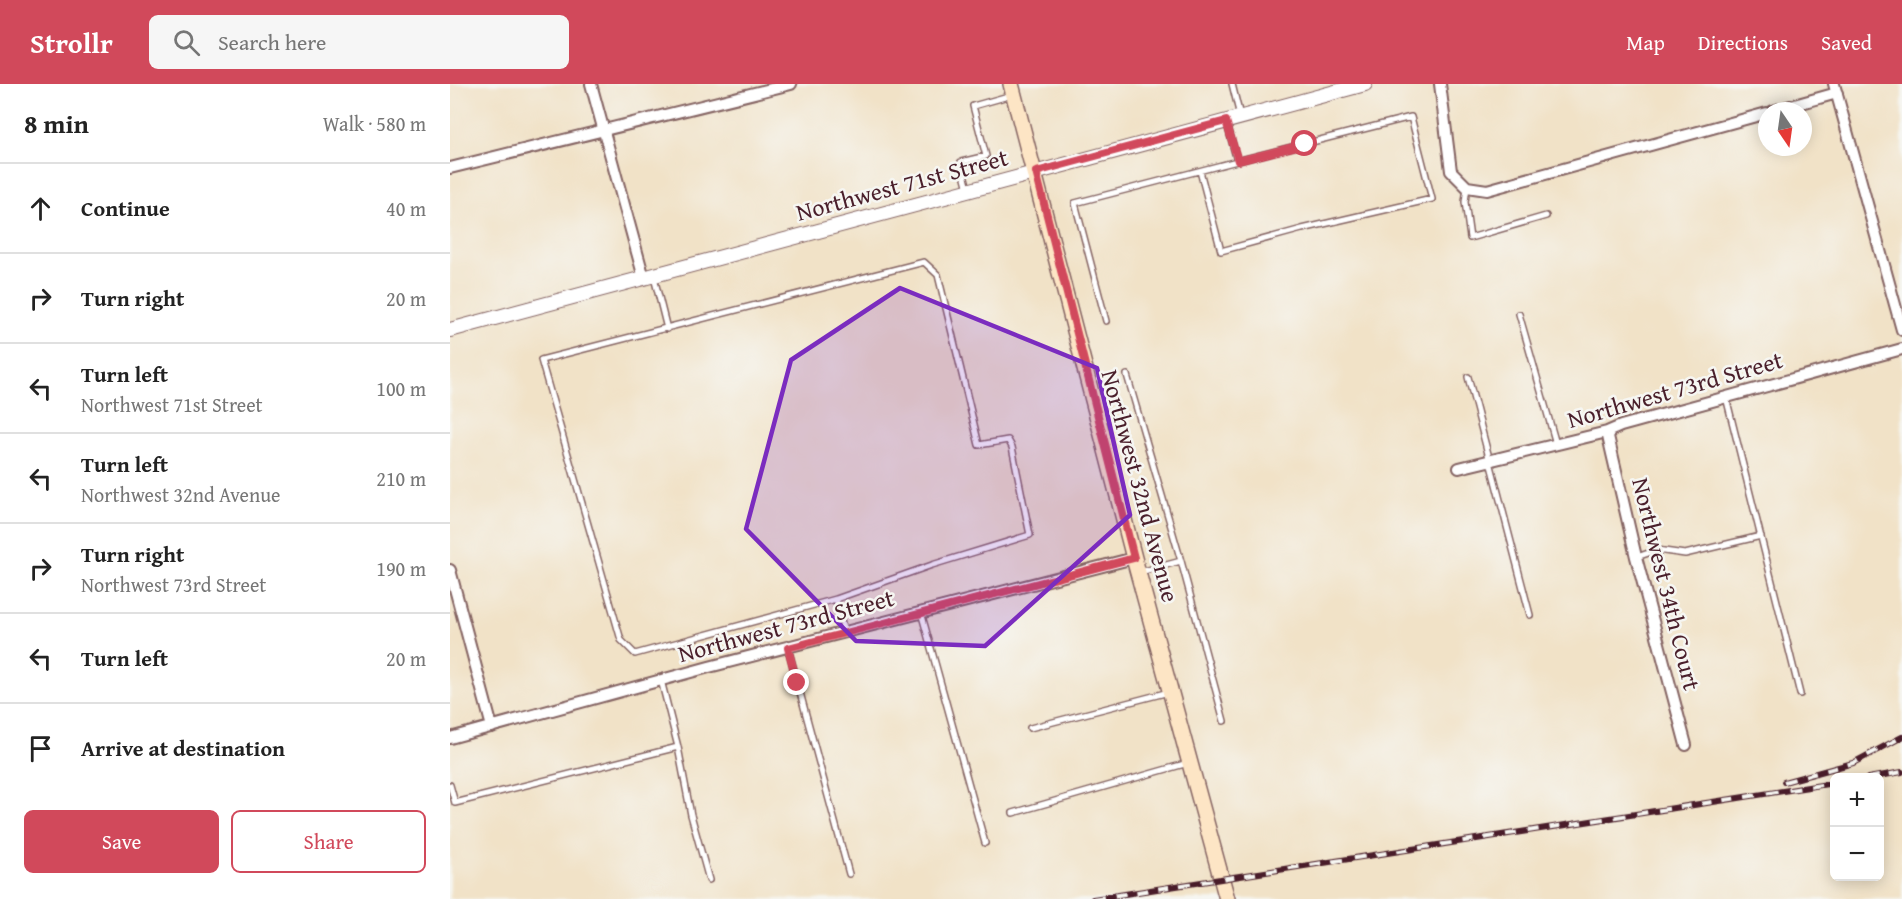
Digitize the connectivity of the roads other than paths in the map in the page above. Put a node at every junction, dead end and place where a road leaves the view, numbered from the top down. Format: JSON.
{"nodes":[{"id":1,"x":591,"y":84,"type":"edge"},
{"id":2,"x":791,"y":84,"type":"edge"},
{"id":3,"x":1232,"y":84,"type":"edge"},
{"id":4,"x":1365,"y":84,"type":"edge"},
{"id":5,"x":1440,"y":84,"type":"edge"},
{"id":6,"x":1012,"y":89,"type":"edge"},
{"id":7,"x":1835,"y":89,"type":"edge"},
{"id":8,"x":1798,"y":102,"type":"edge"},
{"id":9,"x":1758,"y":115,"type":"edge"},
{"id":10,"x":1241,"y":117,"type":"junction"},
{"id":11,"x":1226,"y":121,"type":"junction"},
{"id":12,"x":603,"y":130,"type":"junction"},
{"id":13,"x":1238,"y":161,"type":"junction"},
{"id":14,"x":450,"y":168,"type":"edge"},
{"id":15,"x":1200,"y":171,"type":"junction"},
{"id":16,"x":1036,"y":172,"type":"junction"},
{"id":17,"x":1467,"y":187,"type":"junction"},
{"id":18,"x":968,"y":191,"type":"junction"},
{"id":19,"x":1546,"y":216,"type":"dead end"},
{"id":20,"x":649,"y":277,"type":"junction"},
{"id":21,"x":1519,"y":314,"type":"dead end"},
{"id":22,"x":1106,"y":321,"type":"dead end"},
{"id":23,"x":667,"y":329,"type":"junction"},
{"id":24,"x":450,"y":330,"type":"edge"},
{"id":25,"x":1902,"y":330,"type":"edge"},
{"id":26,"x":1902,"y":349,"type":"edge"},
{"id":27,"x":1127,"y":375,"type":"dead end"},
{"id":28,"x":1468,"y":377,"type":"dead end"},
{"id":29,"x":1726,"y":397,"type":"junction"},
{"id":30,"x":1607,"y":432,"type":"junction"},
{"id":31,"x":1556,"y":444,"type":"junction"},
{"id":32,"x":1490,"y":461,"type":"junction"},
{"id":33,"x":1459,"y":468,"type":"dead end"},
{"id":34,"x":1761,"y":537,"type":"junction"},
{"id":35,"x":1636,"y":557,"type":"junction"},
{"id":36,"x":1181,"y":561,"type":"junction"},
{"id":37,"x":1136,"y":565,"type":"junction"},
{"id":38,"x":450,"y":570,"type":"edge"},
{"id":39,"x":836,"y":599,"type":"junction"},
{"id":40,"x":921,"y":612,"type":"junction"},
{"id":41,"x":1530,"y":615,"type":"dead end"},
{"id":42,"x":844,"y":633,"type":"junction"},
{"id":43,"x":788,"y":648,"type":"junction"},
{"id":44,"x":661,"y":680,"type":"junction"},
{"id":45,"x":1170,"y":691,"type":"junction"},
{"id":46,"x":1800,"y":694,"type":"dead end"},
{"id":47,"x":1224,"y":721,"type":"dead end"},
{"id":48,"x":492,"y":727,"type":"junction"},
{"id":49,"x":1030,"y":728,"type":"dead end"},
{"id":50,"x":450,"y":738,"type":"edge"},
{"id":51,"x":1686,"y":745,"type":"dead end"},
{"id":52,"x":678,"y":747,"type":"junction"},
{"id":53,"x":1190,"y":763,"type":"junction"},
{"id":54,"x":450,"y":785,"type":"edge"},
{"id":55,"x":1013,"y":813,"type":"dead end"},
{"id":56,"x":985,"y":843,"type":"dead end"},
{"id":57,"x":849,"y":874,"type":"dead end"},
{"id":58,"x":709,"y":880,"type":"dead end"},
{"id":59,"x":1227,"y":899,"type":"edge"}],
"edges":[{"from":1,"to":12,"type":"street"},
{"from":2,"to":12,"type":"street"},
{"from":3,"to":10,"type":"lane"},
{"from":4,"to":10,"type":"street","name":"Northwest 71st Street"},
{"from":5,"to":17,"type":"street"},
{"from":6,"to":16,"type":"main road","name":"Northwest 32nd Avenue"},
{"from":6,"to":18,"type":"lane"},
{"from":7,"to":8,"type":"street"},
{"from":7,"to":25,"type":"street"},
{"from":9,"to":17,"type":"street"},
{"from":10,"to":11,"type":"street","name":"Northwest 71st Street"},
{"from":11,"to":13,"type":"lane"},
{"from":11,"to":16,"type":"street","name":"Northwest 71st Street"},
{"from":12,"to":14,"type":"street"},
{"from":12,"to":20,"type":"street"},
{"from":13,"to":15,"type":"lane"},
{"from":13,"to":15,"type":"lane"},
{"from":15,"to":22,"type":"lane"},
{"from":16,"to":18,"type":"street","name":"Northwest 71st Street"},
{"from":16,"to":37,"type":"main road","name":"Northwest 32nd Avenue"},
{"from":17,"to":19,"type":"lane"},
{"from":18,"to":20,"type":"street","name":"Northwest 71st Street"},
{"from":20,"to":23,"type":"lane"},
{"from":20,"to":24,"type":"street","name":"Northwest 71st Street"},
{"from":21,"to":31,"type":"lane"},
{"from":23,"to":39,"type":"lane"},
{"from":23,"to":39,"type":"lane"},
{"from":26,"to":29,"type":"street","name":"Northwest 73rd Street"},
{"from":27,"to":36,"type":"lane"},
{"from":28,"to":32,"type":"lane"},
{"from":29,"to":30,"type":"street","name":"Northwest 73rd Street"},
{"from":29,"to":34,"type":"lane"},
{"from":30,"to":31,"type":"street","name":"Northwest 73rd Street"},
{"from":30,"to":35,"type":"street","name":"Northwest 34th Court"},
{"from":31,"to":32,"type":"street","name":"Northwest 73rd Street"},
{"from":32,"to":33,"type":"street","name":"Northwest 73rd Street"},
{"from":32,"to":41,"type":"lane"},
{"from":34,"to":35,"type":"lane"},
{"from":34,"to":46,"type":"lane"},
{"from":35,"to":51,"type":"street","name":"Northwest 34th Court"},
{"from":36,"to":37,"type":"lane"},
{"from":36,"to":47,"type":"lane"},
{"from":37,"to":40,"type":"street","name":"Northwest 73rd Street"},
{"from":37,"to":45,"type":"main road","name":"Northwest 32nd Avenue"},
{"from":38,"to":48,"type":"street"},
{"from":39,"to":42,"type":"lane"},
{"from":40,"to":42,"type":"street","name":"Northwest 73rd Street"},
{"from":40,"to":56,"type":"lane"},
{"from":42,"to":43,"type":"street","name":"Northwest 73rd Street"},
{"from":43,"to":44,"type":"street","name":"Northwest 73rd Street"},
{"from":43,"to":57,"type":"lane"},
{"from":44,"to":48,"type":"street","name":"Northwest 73rd Street"},
{"from":44,"to":52,"type":"lane"},
{"from":45,"to":49,"type":"lane"},
{"from":45,"to":53,"type":"main road","name":"Northwest 32nd Avenue"},
{"from":48,"to":50,"type":"street","name":"Northwest 73rd Street"},
{"from":52,"to":54,"type":"lane"},
{"from":52,"to":58,"type":"lane"},
{"from":53,"to":55,"type":"lane"},
{"from":53,"to":59,"type":"main road","name":"Northwest 32nd Avenue"}]}
